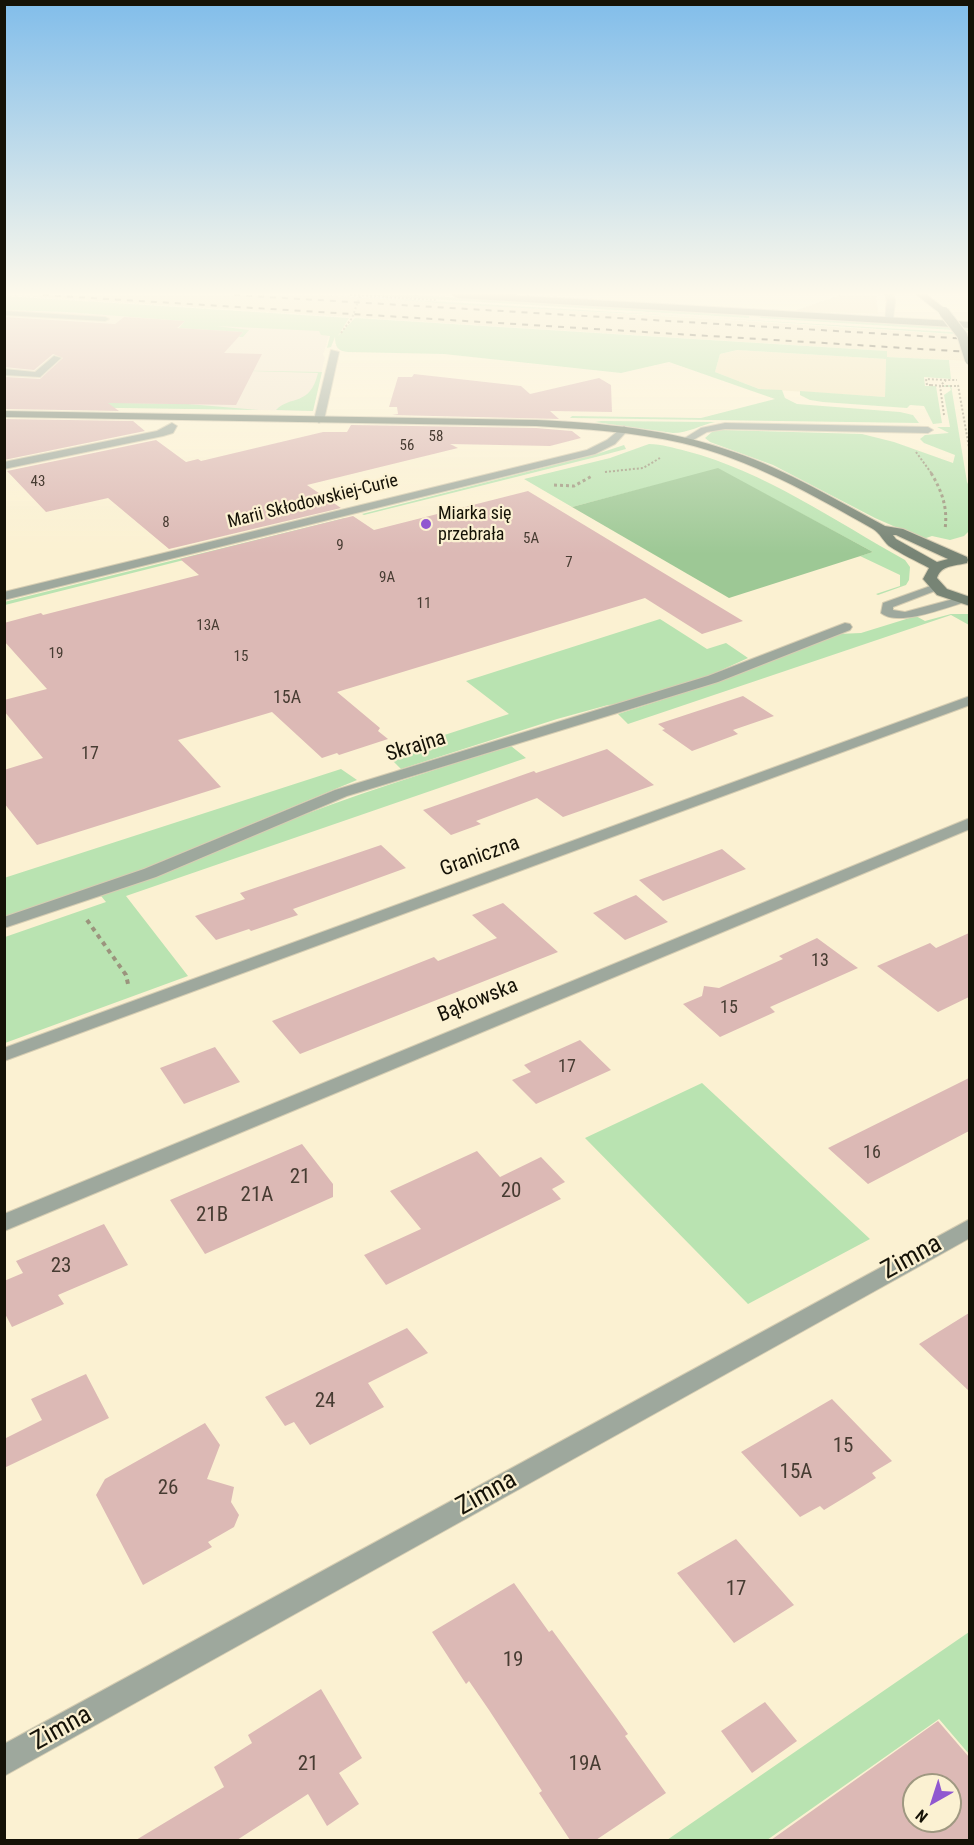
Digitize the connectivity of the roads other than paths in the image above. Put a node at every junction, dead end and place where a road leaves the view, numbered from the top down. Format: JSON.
{"nodes":[{"id":1,"x":328,"y":381,"type":"edge"},
{"id":2,"x":4,"y":414,"type":"edge"},
{"id":3,"x":319,"y":420,"type":"junction"},
{"id":4,"x":172,"y":426,"type":"dead end"},
{"id":5,"x":624,"y":429,"type":"junction"},
{"id":6,"x":928,"y":430,"type":"dead end"},
{"id":7,"x":685,"y":441,"type":"junction"},
{"id":8,"x":4,"y":466,"type":"edge"},
{"id":9,"x":882,"y":529,"type":"junction"},
{"id":10,"x":966,"y":560,"type":"edge"},
{"id":11,"x":937,"y":567,"type":"junction"},
{"id":12,"x":936,"y":587,"type":"junction"},
{"id":13,"x":4,"y":596,"type":"edge"},
{"id":14,"x":965,"y":601,"type":"edge"},
{"id":15,"x":845,"y":627,"type":"dead end"},
{"id":16,"x":969,"y":700,"type":"edge"},
{"id":17,"x":969,"y":823,"type":"edge"},
{"id":18,"x":4,"y":923,"type":"edge"},
{"id":19,"x":4,"y":1055,"type":"edge"},
{"id":20,"x":4,"y":1223,"type":"edge"},
{"id":21,"x":969,"y":1227,"type":"edge"},
{"id":22,"x":4,"y":1761,"type":"edge"}],
"edges":[{"from":1,"to":3,"type":"street"},
{"from":2,"to":3,"type":"street"},
{"from":3,"to":5,"type":"street"},
{"from":4,"to":8,"type":"street"},
{"from":5,"to":7,"type":"street"},
{"from":5,"to":13,"type":"street","name":"Marii Skłodowskiej-Curie"},
{"from":6,"to":7,"type":"lane"},
{"from":7,"to":9,"type":"street"},
{"from":9,"to":10,"type":"street"},
{"from":9,"to":11,"type":"street"},
{"from":10,"to":11,"type":"street"},
{"from":11,"to":12,"type":"street"},
{"from":12,"to":14,"type":"street"},
{"from":12,"to":14,"type":"lane"},
{"from":15,"to":18,"type":"street","name":"Skrajna"},
{"from":16,"to":19,"type":"street","name":"Graniczna"},
{"from":17,"to":20,"type":"street","name":"Bąkowska"},
{"from":21,"to":22,"type":"street","name":"Zimna"}]}
